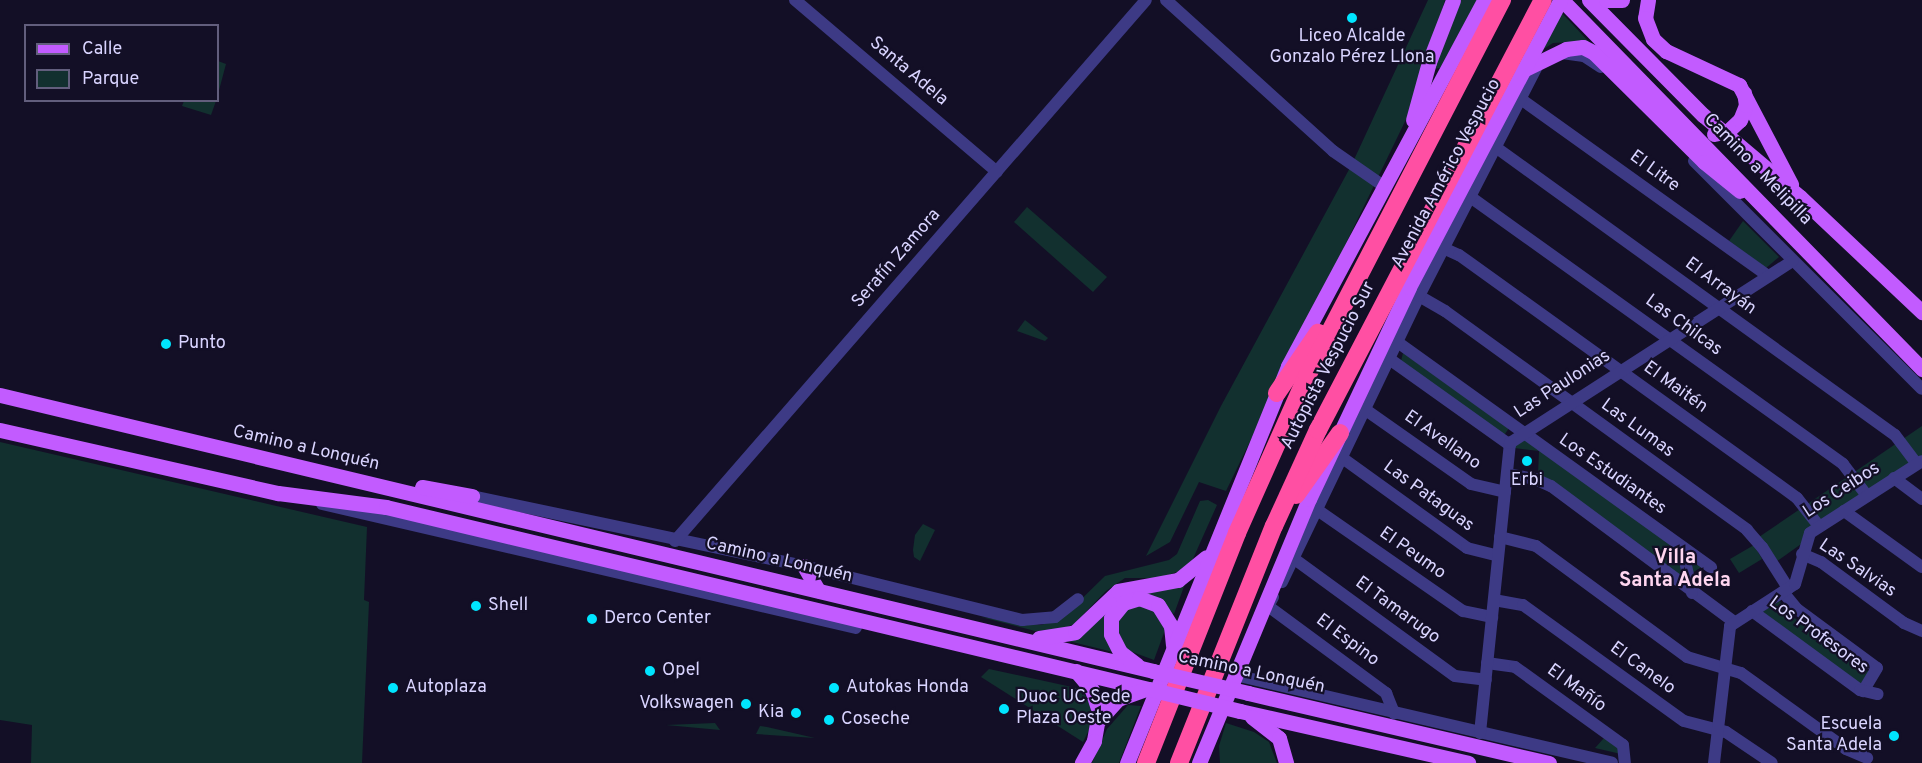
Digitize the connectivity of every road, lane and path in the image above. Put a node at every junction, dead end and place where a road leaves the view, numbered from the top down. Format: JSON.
{"nodes":[{"id":1,"x":795,"y":0,"type":"edge"},
{"id":2,"x":1146,"y":0,"type":"edge"},
{"id":3,"x":1166,"y":0,"type":"edge"},
{"id":4,"x":1453,"y":0,"type":"edge"},
{"id":5,"x":1484,"y":0,"type":"edge"},
{"id":6,"x":1502,"y":0,"type":"edge"},
{"id":7,"x":1543,"y":0,"type":"edge"},
{"id":8,"x":1589,"y":0,"type":"edge"},
{"id":9,"x":1605,"y":0,"type":"edge"},
{"id":10,"x":1622,"y":0,"type":"edge"},
{"id":11,"x":1648,"y":0,"type":"edge"},
{"id":12,"x":1565,"y":3,"type":"edge"},
{"id":13,"x":1546,"y":56,"type":"junction"},
{"id":14,"x":1523,"y":70,"type":"junction"},
{"id":15,"x":1743,"y":90,"type":"junction"},
{"id":16,"x":1518,"y":97,"type":"junction"},
{"id":17,"x":1692,"y":131,"type":"junction"},
{"id":18,"x":1723,"y":133,"type":"junction"},
{"id":19,"x":1494,"y":146,"type":"junction"},
{"id":20,"x":1403,"y":153,"type":"junction"},
{"id":21,"x":997,"y":172,"type":"junction"},
{"id":22,"x":1385,"y":187,"type":"junction"},
{"id":23,"x":1469,"y":196,"type":"junction"},
{"id":24,"x":1800,"y":197,"type":"junction"},
{"id":25,"x":1761,"y":203,"type":"junction"},
{"id":26,"x":1443,"y":248,"type":"junction"},
{"id":27,"x":1792,"y":261,"type":"junction"},
{"id":28,"x":1357,"y":275,"type":"junction"},
{"id":29,"x":1768,"y":276,"type":"junction"},
{"id":30,"x":1419,"y":296,"type":"junction"},
{"id":31,"x":1718,"y":308,"type":"junction"},
{"id":32,"x":1922,"y":312,"type":"edge"},
{"id":33,"x":1670,"y":338,"type":"junction"},
{"id":34,"x":1396,"y":341,"type":"junction"},
{"id":35,"x":1388,"y":358,"type":"junction"},
{"id":36,"x":1922,"y":369,"type":"edge"},
{"id":37,"x":1620,"y":370,"type":"junction"},
{"id":38,"x":1922,"y":389,"type":"edge"},
{"id":39,"x":1277,"y":393,"type":"junction"},
{"id":40,"x":0,"y":395,"type":"edge"},
{"id":41,"x":1569,"y":403,"type":"junction"},
{"id":42,"x":1363,"y":408,"type":"junction"},
{"id":43,"x":0,"y":430,"type":"edge"},
{"id":44,"x":1340,"y":433,"type":"junction"},
{"id":45,"x":1522,"y":433,"type":"junction"},
{"id":46,"x":1510,"y":445,"type":"junction"},
{"id":47,"x":1341,"y":458,"type":"junction"},
{"id":48,"x":1920,"y":462,"type":"edge"},
{"id":49,"x":1506,"y":474,"type":"junction"},
{"id":50,"x":1894,"y":478,"type":"junction"},
{"id":51,"x":378,"y":486,"type":"junction"},
{"id":52,"x":1505,"y":492,"type":"junction"},
{"id":53,"x":278,"y":493,"type":"junction"},
{"id":54,"x":472,"y":496,"type":"joint"},
{"id":55,"x":1867,"y":496,"type":"junction"},
{"id":56,"x":1922,"y":499,"type":"edge"},
{"id":57,"x":1316,"y":509,"type":"junction"},
{"id":58,"x":1844,"y":510,"type":"junction"},
{"id":59,"x":1274,"y":526,"type":"junction"},
{"id":60,"x":1820,"y":526,"type":"junction"},
{"id":61,"x":1500,"y":537,"type":"junction"},
{"id":62,"x":675,"y":541,"type":"junction"},
{"id":63,"x":1682,"y":547,"type":"junction"},
{"id":64,"x":1209,"y":553,"type":"junction"},
{"id":65,"x":1802,"y":554,"type":"junction"},
{"id":66,"x":1498,"y":556,"type":"junction"},
{"id":67,"x":1293,"y":558,"type":"junction"},
{"id":68,"x":804,"y":566,"type":"junction"},
{"id":69,"x":1711,"y":567,"type":"dead end"},
{"id":70,"x":1922,"y":567,"type":"edge"},
{"id":71,"x":818,"y":590,"type":"junction"},
{"id":72,"x":1785,"y":590,"type":"junction"},
{"id":73,"x":1692,"y":593,"type":"junction"},
{"id":74,"x":1078,"y":599,"type":"dead end"},
{"id":75,"x":1494,"y":600,"type":"junction"},
{"id":76,"x":1268,"y":606,"type":"junction"},
{"id":77,"x":1752,"y":610,"type":"junction"},
{"id":78,"x":1492,"y":617,"type":"junction"},
{"id":79,"x":1734,"y":622,"type":"junction"},
{"id":80,"x":856,"y":628,"type":"joint"},
{"id":81,"x":1253,"y":630,"type":"junction"},
{"id":82,"x":1922,"y":631,"type":"edge"},
{"id":83,"x":938,"y":638,"type":"junction"},
{"id":84,"x":1019,"y":638,"type":"junction"},
{"id":85,"x":1173,"y":646,"type":"junction"},
{"id":86,"x":1487,"y":663,"type":"junction"},
{"id":87,"x":1724,"y":668,"type":"junction"},
{"id":88,"x":1148,"y":670,"type":"junction"},
{"id":89,"x":1076,"y":671,"type":"junction"},
{"id":90,"x":1234,"y":675,"type":"junction"},
{"id":91,"x":1486,"y":680,"type":"junction"},
{"id":92,"x":1148,"y":688,"type":"junction"},
{"id":93,"x":1863,"y":691,"type":"junction"},
{"id":94,"x":1878,"y":694,"type":"dead end"},
{"id":95,"x":1241,"y":712,"type":"junction"},
{"id":96,"x":1394,"y":713,"type":"junction"},
{"id":97,"x":1099,"y":720,"type":"junction"},
{"id":98,"x":1718,"y":729,"type":"junction"},
{"id":99,"x":1480,"y":733,"type":"junction"},
{"id":100,"x":1205,"y":747,"type":"junction"},
{"id":101,"x":1867,"y":758,"type":"dead end"},
{"id":102,"x":1082,"y":763,"type":"edge"},
{"id":103,"x":1127,"y":763,"type":"edge"},
{"id":104,"x":1146,"y":763,"type":"edge"},
{"id":105,"x":1179,"y":763,"type":"edge"},
{"id":106,"x":1199,"y":763,"type":"edge"},
{"id":107,"x":1206,"y":763,"type":"edge"},
{"id":108,"x":1286,"y":763,"type":"edge"},
{"id":109,"x":1468,"y":763,"type":"edge"},
{"id":110,"x":1549,"y":763,"type":"edge"},
{"id":111,"x":1612,"y":763,"type":"edge"},
{"id":112,"x":1625,"y":763,"type":"edge"},
{"id":113,"x":1714,"y":763,"type":"edge"},
{"id":114,"x":1772,"y":763,"type":"edge"}],
"edges":[{"from":1,"to":21,"type":"street","name":"Santa Adela"},
{"from":2,"to":21,"type":"street","name":"Serafín Zamora"},
{"from":3,"to":22,"type":"street"},
{"from":4,"to":20,"type":"main road"},
{"from":5,"to":20,"type":"main road"},
{"from":6,"to":28,"type":"highway","name":"Autopista Vespucio Sur"},
{"from":7,"to":59,"type":"highway","name":"Autopista Vespucio Sur"},
{"from":8,"to":18,"type":"main road","name":"Camino a Melipilla"},
{"from":9,"to":10,"type":"main road"},
{"from":11,"to":15,"type":"main road"},
{"from":12,"to":14,"type":"main road","name":"Avenida Américo Vespucio"},
{"from":12,"to":17,"type":"main road","name":"Camino a Melipilla"},
{"from":13,"to":14,"type":"main road"},
{"from":13,"to":16,"type":"street","name":"Avenida Américo Vespucio"},
{"from":13,"to":25,"type":"main road"},
{"from":13,"to":27,"type":"street"},
{"from":14,"to":44,"type":"main road","name":"Avenida Américo Vespucio"},
{"from":15,"to":18,"type":"main road"},
{"from":15,"to":24,"type":"main road"},
{"from":16,"to":19,"type":"street","name":"Avenida Américo Vespucio"},
{"from":16,"to":29,"type":"street","name":"El Litre"},
{"from":17,"to":18,"type":"main road"},
{"from":17,"to":25,"type":"main road","name":"Camino a Melipilla"},
{"from":18,"to":24,"type":"main road","name":"Camino a Melipilla"},
{"from":19,"to":23,"type":"street","name":"Avenida Américo Vespucio"},
{"from":19,"to":31,"type":"street","name":"El Arrayán"},
{"from":20,"to":22,"type":"main road"},
{"from":21,"to":62,"type":"street","name":"Serafín Zamora"},
{"from":22,"to":39,"type":"main road"},
{"from":23,"to":26,"type":"street","name":"Avenida Américo Vespucio"},
{"from":23,"to":33,"type":"street","name":"Las Chilcas"},
{"from":24,"to":32,"type":"main road","name":"Camino a Melipilla"},
{"from":25,"to":36,"type":"main road","name":"Camino a Melipilla"},
{"from":26,"to":30,"type":"street","name":"Avenida Américo Vespucio"},
{"from":26,"to":37,"type":"street","name":"El Maitén"},
{"from":27,"to":29,"type":"street","name":"Las Paulonias"},
{"from":27,"to":38,"type":"street"},
{"from":28,"to":39,"type":"highway"},
{"from":28,"to":104,"type":"highway","name":"Autopista Vespucio Sur"},
{"from":29,"to":31,"type":"street","name":"Las Paulonias"},
{"from":30,"to":34,"type":"street","name":"Avenida Américo Vespucio"},
{"from":30,"to":41,"type":"street","name":"Las Lumas"},
{"from":31,"to":33,"type":"street","name":"Las Paulonias"},
{"from":31,"to":48,"type":"street","name":"El Arrayán"},
{"from":33,"to":37,"type":"street","name":"Las Paulonias"},
{"from":33,"to":55,"type":"street","name":"Las Chilcas"},
{"from":34,"to":35,"type":"street","name":"Avenida Américo Vespucio"},
{"from":34,"to":45,"type":"street","name":"Los Estudiantes"},
{"from":35,"to":42,"type":"street","name":"Avenida Américo Vespucio"},
{"from":35,"to":46,"type":"street"},
{"from":37,"to":41,"type":"street","name":"Las Paulonias"},
{"from":37,"to":60,"type":"street","name":"El Maitén"},
{"from":39,"to":64,"type":"main road"},
{"from":40,"to":51,"type":"main road","name":"Camino a Lonquén"},
{"from":41,"to":45,"type":"street","name":"Las Paulonias"},
{"from":41,"to":72,"type":"street","name":"Las Lumas"},
{"from":42,"to":47,"type":"street","name":"Avenida Américo Vespucio"},
{"from":42,"to":52,"type":"street","name":"El Avellano"},
{"from":43,"to":53,"type":"main road","name":"Camino a Lonquén"},
{"from":44,"to":59,"type":"highway"},
{"from":44,"to":81,"type":"main road","name":"Avenida Américo Vespucio"},
{"from":45,"to":46,"type":"street","name":"Las Paulonias"},
{"from":45,"to":63,"type":"street","name":"Los Estudiantes"},
{"from":46,"to":49,"type":"street","name":"Las Paulonias"},
{"from":47,"to":57,"type":"street","name":"Avenida Américo Vespucio"},
{"from":47,"to":66,"type":"street","name":"Las Pataguas"},
{"from":48,"to":50,"type":"street","name":"Los Ceibos"},
{"from":49,"to":52,"type":"street","name":"Las Paulonias"},
{"from":49,"to":73,"type":"street"},
{"from":50,"to":55,"type":"street","name":"Los Ceibos"},
{"from":50,"to":56,"type":"street"},
{"from":51,"to":54,"type":"main road"},
{"from":51,"to":71,"type":"main road","name":"Camino a Lonquén"},
{"from":52,"to":61,"type":"street","name":"Las Paulonias"},
{"from":53,"to":80,"type":"street","name":"Camino a Lonquén"},
{"from":53,"to":83,"type":"main road","name":"Camino a Lonquén"},
{"from":54,"to":62,"type":"street","name":"Camino a Lonquén"},
{"from":55,"to":58,"type":"street","name":"Los Ceibos"},
{"from":57,"to":67,"type":"street","name":"Avenida Américo Vespucio"},
{"from":57,"to":78,"type":"street","name":"El Peumo"},
{"from":58,"to":60,"type":"street","name":"Los Ceibos"},
{"from":58,"to":70,"type":"street"},
{"from":59,"to":105,"type":"highway","name":"Autopista Vespucio Sur"},
{"from":60,"to":65,"type":"street","name":"Los Ceibos"},
{"from":61,"to":66,"type":"street","name":"Las Paulonias"},
{"from":61,"to":87,"type":"street"},
{"from":62,"to":68,"type":"street","name":"Camino a Lonquén"},
{"from":63,"to":69,"type":"street","name":"Los Estudiantes"},
{"from":63,"to":73,"type":"street"},
{"from":64,"to":84,"type":"main road"},
{"from":64,"to":85,"type":"main road"},
{"from":65,"to":72,"type":"street","name":"Los Ceibos"},
{"from":65,"to":82,"type":"street","name":"Las Salvias"},
{"from":66,"to":75,"type":"street","name":"Las Paulonias"},
{"from":67,"to":76,"type":"street","name":"Avenida Américo Vespucio"},
{"from":67,"to":91,"type":"street","name":"El Tamarugo"},
{"from":68,"to":71,"type":"main road"},
{"from":68,"to":74,"type":"street","name":"Camino a Lonquén"},
{"from":71,"to":84,"type":"main road","name":"Camino a Lonquén"},
{"from":72,"to":77,"type":"street"},
{"from":72,"to":93,"type":"street","name":"Los Profesores"},
{"from":73,"to":79,"type":"street"},
{"from":75,"to":78,"type":"street","name":"Las Paulonias"},
{"from":75,"to":98,"type":"street","name":"El Canelo"},
{"from":76,"to":81,"type":"main road"},
{"from":76,"to":96,"type":"street","name":"El Espino"},
{"from":77,"to":79,"type":"street"},
{"from":77,"to":93,"type":"street","name":"Los Profesores"},
{"from":78,"to":86,"type":"street","name":"Las Paulonias"},
{"from":79,"to":87,"type":"street"},
{"from":80,"to":83,"type":"main road"},
{"from":81,"to":90,"type":"main road","name":"Avenida Américo Vespucio"},
{"from":83,"to":89,"type":"main road","name":"Camino a Lonquén"},
{"from":84,"to":88,"type":"main road","name":"Camino a Lonquén"},
{"from":85,"to":88,"type":"main road"},
{"from":85,"to":103,"type":"main road"},
{"from":86,"to":91,"type":"street","name":"Las Paulonias"},
{"from":86,"to":112,"type":"street","name":"El Mañío"},
{"from":87,"to":98,"type":"street"},
{"from":87,"to":101,"type":"street"},
{"from":88,"to":110,"type":"main road","name":"Camino a Lonquén","bridge":true},
{"from":89,"to":92,"type":"main road","name":"Camino a Lonquén"},
{"from":89,"to":97,"type":"main road"},
{"from":90,"to":96,"type":"street","name":"Camino a Lonquén"},
{"from":90,"to":100,"type":"main road","name":"Avenida Américo Vespucio"},
{"from":91,"to":99,"type":"street","name":"Las Paulonias"},
{"from":92,"to":95,"type":"main road","name":"Camino a Lonquén","bridge":true},
{"from":92,"to":97,"type":"main road"},
{"from":93,"to":94,"type":"street","name":"Los Profesores"},
{"from":95,"to":108,"type":"main road"},
{"from":95,"to":109,"type":"main road","name":"Camino a Lonquén"},
{"from":96,"to":99,"type":"street","name":"Camino a Lonquén"},
{"from":97,"to":102,"type":"main road"},
{"from":98,"to":113,"type":"street"},
{"from":98,"to":114,"type":"street","name":"El Canelo"},
{"from":99,"to":111,"type":"street","name":"Camino a Lonquén"},
{"from":100,"to":106,"type":"main road","name":"Avenida Américo Vespucio"},
{"from":100,"to":107,"type":"main road"}]}
